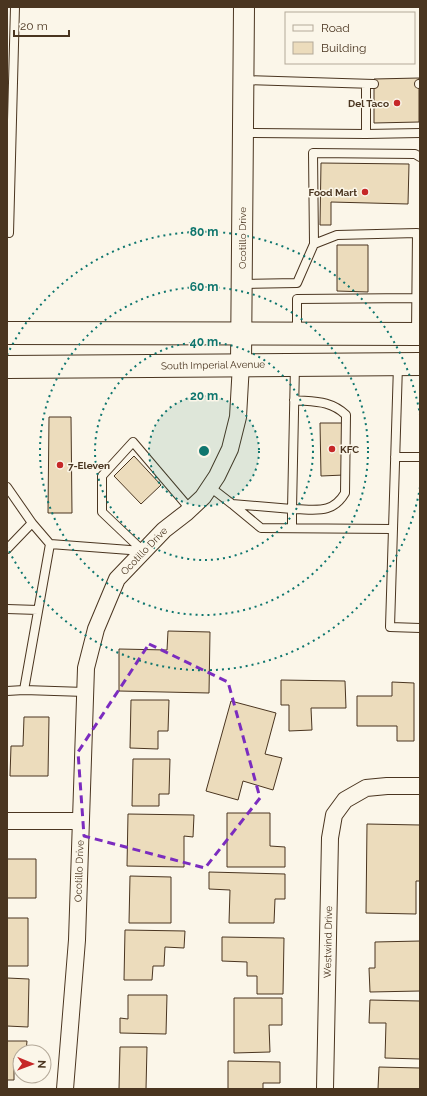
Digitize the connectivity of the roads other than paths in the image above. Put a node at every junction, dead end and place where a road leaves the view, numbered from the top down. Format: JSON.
{"nodes":[{"id":1,"x":15,"y":7,"type":"edge"},
{"id":2,"x":244,"y":7,"type":"edge"},
{"id":3,"x":243,"y":80,"type":"junction"},
{"id":4,"x":242,"y":133,"type":"junction"},
{"id":5,"x":420,"y":133,"type":"edge"},
{"id":6,"x":366,"y":134,"type":"junction"},
{"id":7,"x":420,"y":157,"type":"edge"},
{"id":8,"x":419,"y":230,"type":"edge"},
{"id":9,"x":9,"y":232,"type":"dead end"},
{"id":10,"x":314,"y":244,"type":"junction"},
{"id":11,"x":297,"y":283,"type":"junction"},
{"id":12,"x":241,"y":284,"type":"junction"},
{"id":13,"x":416,"y":298,"type":"junction"},
{"id":14,"x":297,"y":299,"type":"junction"},
{"id":15,"x":7,"y":334,"type":"edge"},
{"id":16,"x":241,"y":334,"type":"junction"},
{"id":17,"x":297,"y":334,"type":"junction"},
{"id":18,"x":418,"y":334,"type":"edge"},
{"id":19,"x":241,"y":364,"type":"junction"},
{"id":20,"x":295,"y":364,"type":"junction"},
{"id":21,"x":398,"y":364,"type":"junction"},
{"id":22,"x":420,"y":364,"type":"edge"},
{"id":23,"x":7,"y":366,"type":"edge"},
{"id":24,"x":294,"y":400,"type":"junction"},
{"id":25,"x":395,"y":457,"type":"junction"},
{"id":26,"x":420,"y":457,"type":"edge"},
{"id":27,"x":7,"y":487,"type":"edge"},
{"id":28,"x":210,"y":488,"type":"junction"},
{"id":29,"x":232,"y":504,"type":"junction"},
{"id":30,"x":190,"y":509,"type":"junction"},
{"id":31,"x":292,"y":509,"type":"junction"},
{"id":32,"x":32,"y":522,"type":"junction"},
{"id":33,"x":292,"y":528,"type":"junction"},
{"id":34,"x":392,"y":529,"type":"junction"},
{"id":35,"x":50,"y":544,"type":"junction"},
{"id":36,"x":7,"y":549,"type":"edge"},
{"id":37,"x":143,"y":550,"type":"junction"},
{"id":38,"x":7,"y":609,"type":"edge"},
{"id":39,"x":38,"y":610,"type":"junction"},
{"id":40,"x":420,"y":628,"type":"edge"},
{"id":41,"x":7,"y":690,"type":"edge"},
{"id":42,"x":24,"y":690,"type":"junction"},
{"id":43,"x":85,"y":692,"type":"junction"},
{"id":44,"x":420,"y":786,"type":"edge"},
{"id":45,"x":7,"y":821,"type":"edge"},
{"id":46,"x":81,"y":821,"type":"junction"},
{"id":47,"x":65,"y":1089,"type":"edge"},
{"id":48,"x":325,"y":1089,"type":"edge"}],
"edges":[{"from":1,"to":9,"type":"lane"},
{"from":2,"to":3,"type":"street","name":"Ocotillo Drive"},
{"from":3,"to":4,"type":"street","name":"Ocotillo Drive"},
{"from":3,"to":6,"type":"lane"},
{"from":4,"to":6,"type":"lane"},
{"from":4,"to":12,"type":"street","name":"Ocotillo Drive"},
{"from":5,"to":6,"type":"lane"},
{"from":7,"to":10,"type":"lane"},
{"from":8,"to":10,"type":"lane"},
{"from":8,"to":13,"type":"lane"},
{"from":10,"to":11,"type":"lane"},
{"from":11,"to":12,"type":"lane"},
{"from":11,"to":14,"type":"lane"},
{"from":12,"to":16,"type":"street","name":"Ocotillo Drive"},
{"from":13,"to":14,"type":"lane"},
{"from":13,"to":18,"type":"lane"},
{"from":14,"to":17,"type":"lane"},
{"from":15,"to":16,"type":"highway"},
{"from":16,"to":17,"type":"highway"},
{"from":16,"to":19,"type":"street","name":"Ocotillo Drive"},
{"from":17,"to":18,"type":"highway"},
{"from":19,"to":20,"type":"highway","name":"South Imperial Avenue"},
{"from":19,"to":23,"type":"highway","name":"South Imperial Avenue"},
{"from":19,"to":28,"type":"street","name":"Ocotillo Drive"},
{"from":20,"to":21,"type":"highway","name":"South Imperial Avenue"},
{"from":20,"to":24,"type":"lane"},
{"from":21,"to":22,"type":"highway","name":"South Imperial Avenue"},
{"from":21,"to":25,"type":"lane"},
{"from":24,"to":31,"type":"lane"},
{"from":24,"to":31,"type":"lane"},
{"from":25,"to":26,"type":"lane"},
{"from":25,"to":34,"type":"lane"},
{"from":27,"to":32,"type":"lane"},
{"from":28,"to":29,"type":"lane"},
{"from":28,"to":30,"type":"street","name":"Ocotillo Drive"},
{"from":29,"to":31,"type":"lane"},
{"from":29,"to":33,"type":"lane"},
{"from":30,"to":37,"type":"street","name":"Ocotillo Drive"},
{"from":30,"to":37,"type":"lane"},
{"from":31,"to":33,"type":"lane"},
{"from":32,"to":35,"type":"lane"},
{"from":32,"to":36,"type":"lane"},
{"from":33,"to":34,"type":"lane"},
{"from":34,"to":40,"type":"lane"},
{"from":35,"to":37,"type":"lane"},
{"from":35,"to":39,"type":"lane"},
{"from":37,"to":43,"type":"street","name":"Ocotillo Drive"},
{"from":38,"to":39,"type":"lane"},
{"from":39,"to":42,"type":"lane"},
{"from":41,"to":42,"type":"lane"},
{"from":42,"to":43,"type":"lane"},
{"from":43,"to":46,"type":"street","name":"Ocotillo Drive"},
{"from":44,"to":48,"type":"street","name":"Westwind Drive"},
{"from":45,"to":46,"type":"street"},
{"from":46,"to":47,"type":"street","name":"Ocotillo Drive"}]}
